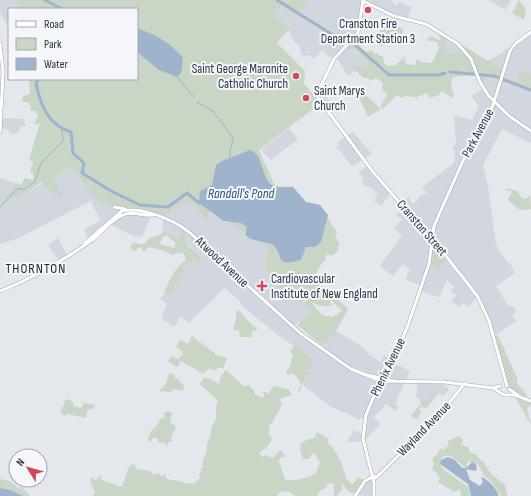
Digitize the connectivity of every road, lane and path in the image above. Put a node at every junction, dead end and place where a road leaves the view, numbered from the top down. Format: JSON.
{"nodes":[{"id":1,"x":363,"y":0,"type":"edge"},
{"id":2,"x":531,"y":32,"type":"edge"},
{"id":3,"x":0,"y":44,"type":"edge"},
{"id":4,"x":497,"y":93,"type":"junction"},
{"id":5,"x":488,"y":95,"type":"junction"},
{"id":6,"x":494,"y":102,"type":"junction"},
{"id":7,"x":531,"y":131,"type":"edge"},
{"id":8,"x":0,"y":132,"type":"edge"},
{"id":9,"x":129,"y":210,"type":"junction"},
{"id":10,"x":117,"y":214,"type":"junction"},
{"id":11,"x":153,"y":215,"type":"junction"},
{"id":12,"x":432,"y":240,"type":"junction"},
{"id":13,"x":84,"y":244,"type":"junction"},
{"id":14,"x":0,"y":291,"type":"edge"},
{"id":15,"x":503,"y":374,"type":"junction"},
{"id":16,"x":382,"y":380,"type":"junction"},
{"id":17,"x":465,"y":383,"type":"junction"},
{"id":18,"x":500,"y":386,"type":"junction"},
{"id":19,"x":493,"y":388,"type":"junction"},
{"id":20,"x":508,"y":388,"type":"junction"},
{"id":21,"x":499,"y":392,"type":"junction"},
{"id":22,"x":510,"y":394,"type":"junction"},
{"id":23,"x":518,"y":395,"type":"junction"},
{"id":24,"x":531,"y":401,"type":"edge"},
{"id":25,"x":370,"y":469,"type":"junction"},
{"id":26,"x":372,"y":477,"type":"junction"},
{"id":27,"x":364,"y":481,"type":"junction"},
{"id":28,"x":355,"y":496,"type":"edge"},
{"id":29,"x":374,"y":496,"type":"edge"}],
"edges":[{"from":1,"to":5,"type":"main road"},
{"from":1,"to":12,"type":"main road","name":"Cranston Street"},
{"from":2,"to":4,"type":"main road","name":"Park Avenue"},
{"from":3,"to":8,"type":"main road"},
{"from":4,"to":5,"type":"main road"},
{"from":4,"to":6,"type":"main road","name":"Park Avenue"},
{"from":5,"to":6,"type":"main road"},
{"from":6,"to":7,"type":"main road"},
{"from":6,"to":12,"type":"main road","name":"Park Avenue"},
{"from":9,"to":10,"type":"main road","name":"Atwood Avenue"},
{"from":9,"to":10,"type":"main road"},
{"from":9,"to":11,"type":"main road","name":"Atwood Avenue"},
{"from":10,"to":13,"type":"main road","name":"Atwood Avenue"},
{"from":11,"to":13,"type":"main road","name":"Atwood Avenue"},
{"from":11,"to":16,"type":"main road","name":"Atwood Avenue"},
{"from":12,"to":15,"type":"main road","name":"Cranston Street"},
{"from":12,"to":16,"type":"main road","name":"Phenix Avenue"},
{"from":13,"to":14,"type":"main road","name":"Atwood Avenue"},
{"from":15,"to":18,"type":"main road","name":"Cranston Street"},
{"from":15,"to":20,"type":"main road","name":"Cranston Street"},
{"from":16,"to":17,"type":"main road","name":"Atwood Avenue"},
{"from":16,"to":25,"type":"main road","name":"Phenix Avenue"},
{"from":17,"to":19,"type":"main road","name":"Atwood Avenue"},
{"from":17,"to":26,"type":"main road","name":"Wayland Avenue"},
{"from":18,"to":19,"type":"main road","name":"Atwood Avenue"},
{"from":18,"to":20,"type":"main road"},
{"from":18,"to":21,"type":"main road","name":"Cranston Street"},
{"from":19,"to":21,"type":"main road","name":"Atwood Avenue"},
{"from":20,"to":22,"type":"main road","name":"Cranston Street"},
{"from":20,"to":23,"type":"main road"},
{"from":21,"to":22,"type":"main road"},
{"from":22,"to":23,"type":"main road"},
{"from":23,"to":24,"type":"main road"},
{"from":25,"to":26,"type":"main road","name":"Phenix Avenue"},
{"from":25,"to":27,"type":"main road"},
{"from":26,"to":27,"type":"main road","name":"Wayland Avenue"},
{"from":26,"to":29,"type":"main road","name":"Phenix Avenue"},
{"from":27,"to":28,"type":"main road"}]}
